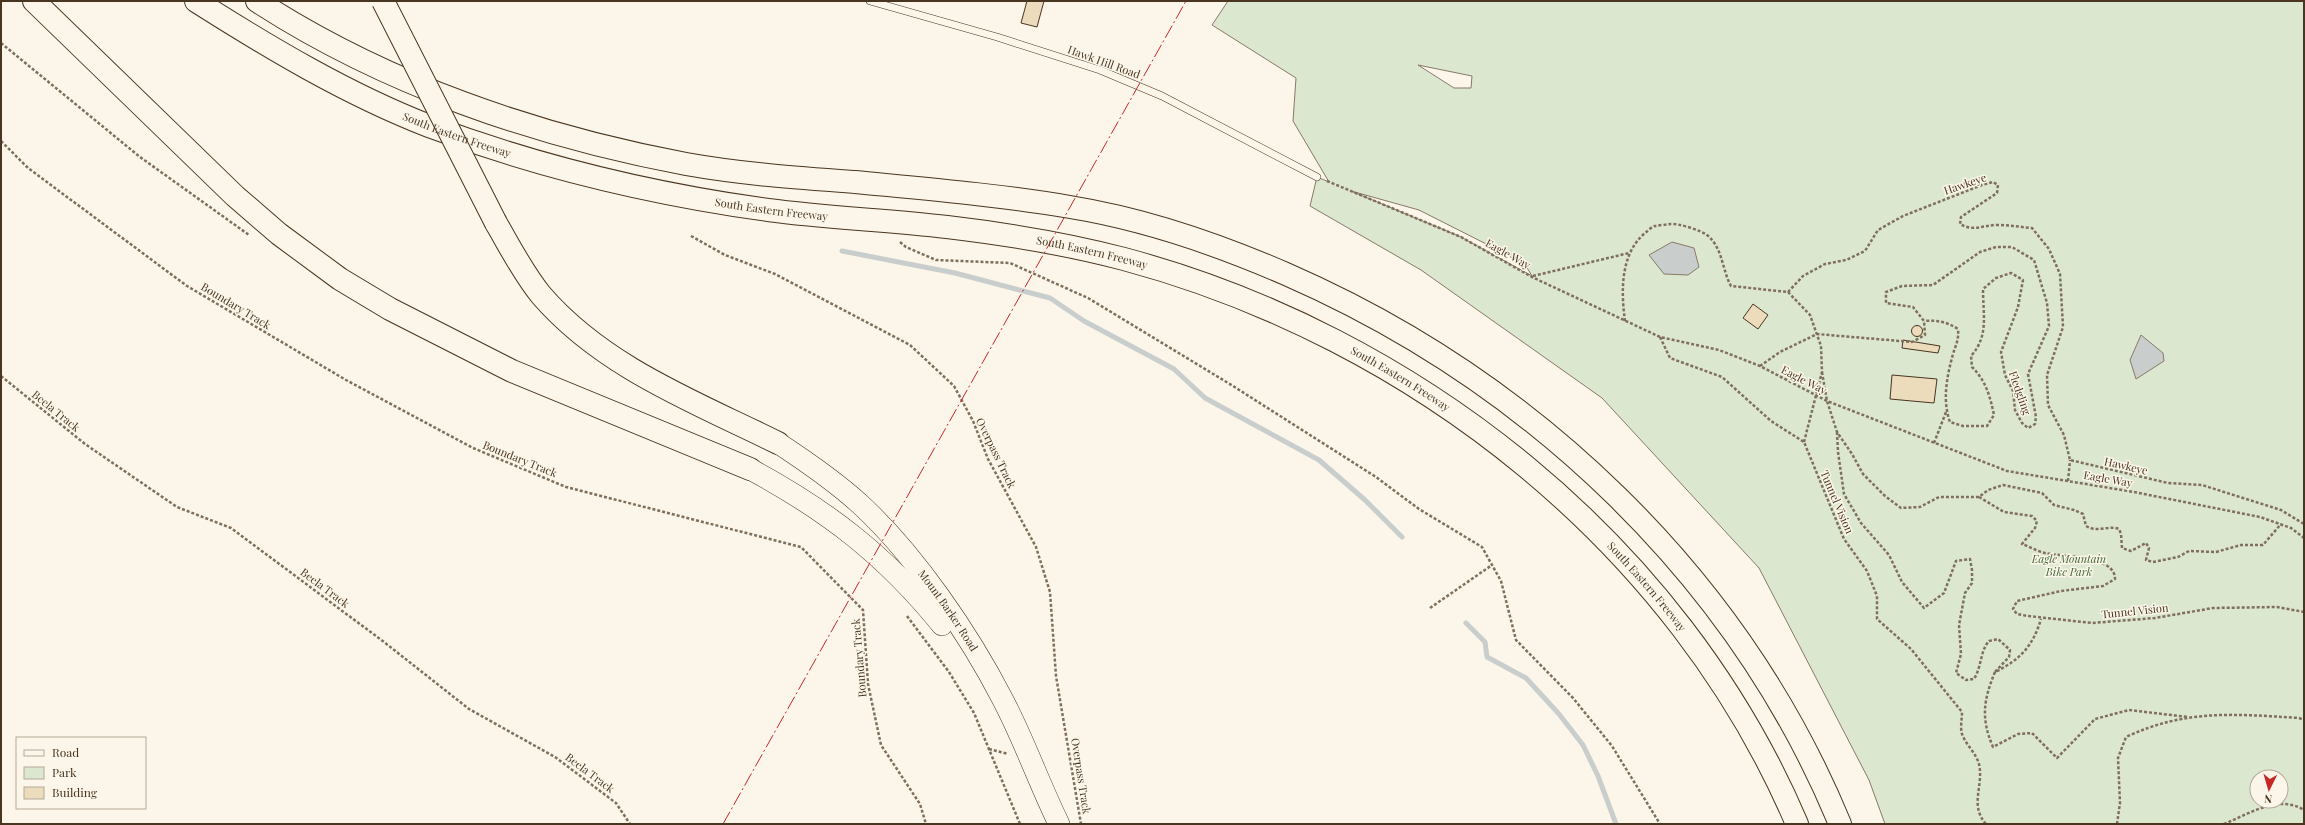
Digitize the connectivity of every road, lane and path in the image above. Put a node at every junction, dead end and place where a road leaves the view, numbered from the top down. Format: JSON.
{"nodes":[{"id":1,"x":34,"y":1,"type":"edge"},
{"id":2,"x":196,"y":1,"type":"edge"},
{"id":3,"x":257,"y":1,"type":"edge"},
{"id":4,"x":383,"y":1,"type":"edge"},
{"id":5,"x":870,"y":1,"type":"edge"},
{"id":6,"x":1,"y":141,"type":"edge"},
{"id":7,"x":1317,"y":177,"type":"joint"},
{"id":8,"x":878,"y":221,"type":"junction"},
{"id":9,"x":691,"y":236,"type":"dead end"},
{"id":10,"x":1630,"y":253,"type":"junction"},
{"id":11,"x":1532,"y":276,"type":"junction"},
{"id":12,"x":1788,"y":292,"type":"junction"},
{"id":13,"x":1625,"y":321,"type":"junction"},
{"id":14,"x":1924,"y":321,"type":"junction"},
{"id":15,"x":1817,"y":334,"type":"junction"},
{"id":16,"x":1660,"y":337,"type":"junction"},
{"id":17,"x":1760,"y":366,"type":"junction"},
{"id":18,"x":1822,"y":372,"type":"junction"},
{"id":19,"x":1,"y":376,"type":"edge"},
{"id":20,"x":1817,"y":396,"type":"junction"},
{"id":21,"x":1827,"y":401,"type":"junction"},
{"id":22,"x":1946,"y":412,"type":"junction"},
{"id":23,"x":1837,"y":432,"type":"junction"},
{"id":24,"x":1804,"y":442,"type":"junction"},
{"id":25,"x":778,"y":443,"type":"joint"},
{"id":26,"x":1934,"y":443,"type":"junction"},
{"id":27,"x":2070,"y":460,"type":"junction"},
{"id":28,"x":750,"y":469,"type":"joint"},
{"id":29,"x":2068,"y":480,"type":"junction"},
{"id":30,"x":1979,"y":497,"type":"junction"},
{"id":31,"x":2281,"y":524,"type":"junction"},
{"id":32,"x":2304,"y":524,"type":"edge"},
{"id":33,"x":2304,"y":538,"type":"edge"},
{"id":34,"x":1492,"y":565,"type":"junction"},
{"id":35,"x":1430,"y":608,"type":"dead end"},
{"id":36,"x":2304,"y":612,"type":"edge"},
{"id":37,"x":2040,"y":619,"type":"junction"},
{"id":38,"x":1995,"y":672,"type":"junction"},
{"id":39,"x":2188,"y":717,"type":"junction"},
{"id":40,"x":2304,"y":720,"type":"edge"},
{"id":41,"x":989,"y":749,"type":"dead end"},
{"id":42,"x":1022,"y":762,"type":"junction"},
{"id":43,"x":2304,"y":810,"type":"edge"},
{"id":44,"x":630,"y":824,"type":"edge"},
{"id":45,"x":926,"y":824,"type":"edge"},
{"id":46,"x":1048,"y":824,"type":"edge"},
{"id":47,"x":1059,"y":824,"type":"edge"},
{"id":48,"x":1081,"y":824,"type":"edge"},
{"id":49,"x":1660,"y":824,"type":"edge"},
{"id":50,"x":1797,"y":824,"type":"edge"},
{"id":51,"x":1840,"y":824,"type":"edge"},
{"id":52,"x":1986,"y":824,"type":"edge"},
{"id":53,"x":2117,"y":824,"type":"edge"},
{"id":54,"x":2224,"y":824,"type":"edge"}],
"edges":[{"from":1,"to":28,"type":"highway"},
{"from":2,"to":8,"type":"highway","name":"South Eastern Freeway"},
{"from":3,"to":51,"type":"highway"},
{"from":4,"to":25,"type":"highway","bridge":true},
{"from":5,"to":7,"type":"lane","name":"Hawk Hill Road"},
{"from":6,"to":45,"type":"path","name":"Boundary Track"},
{"from":7,"to":11,"type":"path","name":"Eagle Way"},
{"from":8,"to":34,"type":"path"},
{"from":8,"to":50,"type":"highway","name":"South Eastern Freeway"},
{"from":9,"to":48,"type":"path","name":"Overpass Track"},
{"from":10,"to":11,"type":"path"},
{"from":10,"to":12,"type":"path"},
{"from":10,"to":13,"type":"path"},
{"from":11,"to":13,"type":"path","name":"Eagle Way"},
{"from":12,"to":15,"type":"path"},
{"from":12,"to":27,"type":"path","name":"Hawkeye"},
{"from":13,"to":16,"type":"path","name":"Eagle Way"},
{"from":14,"to":15,"type":"path"},
{"from":14,"to":22,"type":"path"},
{"from":14,"to":22,"type":"path","name":"Fledgling"},
{"from":15,"to":17,"type":"path"},
{"from":15,"to":18,"type":"path"},
{"from":16,"to":17,"type":"path","name":"Eagle Way"},
{"from":16,"to":24,"type":"path"},
{"from":17,"to":20,"type":"path","name":"Eagle Way"},
{"from":18,"to":20,"type":"path"},
{"from":18,"to":21,"type":"path"},
{"from":19,"to":44,"type":"path","name":"Beela Track"},
{"from":20,"to":21,"type":"path","name":"Eagle Way"},
{"from":20,"to":24,"type":"path"},
{"from":21,"to":23,"type":"path"},
{"from":21,"to":26,"type":"path","name":"Eagle Way"},
{"from":22,"to":26,"type":"path"},
{"from":23,"to":30,"type":"path"},
{"from":23,"to":38,"type":"path","name":"Tunnel Vision"},
{"from":24,"to":52,"type":"path","name":"Tunnel Vision"},
{"from":25,"to":47,"type":"main road","name":"Mount Barker Road"},
{"from":26,"to":29,"type":"path","name":"Eagle Way"},
{"from":27,"to":29,"type":"path"},
{"from":27,"to":32,"type":"path","name":"Hawkeye"},
{"from":28,"to":42,"type":"main road","name":"Mount Barker Road"},
{"from":29,"to":31,"type":"path","name":"Eagle Way"},
{"from":30,"to":31,"type":"path"},
{"from":30,"to":37,"type":"path","name":"Tunnel Vision"},
{"from":31,"to":33,"type":"path","name":"Eagle Way"},
{"from":34,"to":35,"type":"path"},
{"from":34,"to":49,"type":"path"},
{"from":36,"to":37,"type":"path","name":"Tunnel Vision"},
{"from":37,"to":38,"type":"path"},
{"from":38,"to":39,"type":"path","name":"Tunnel Vision"},
{"from":39,"to":40,"type":"path","name":"Tunnel Vision"},
{"from":39,"to":53,"type":"path","name":"Tunnel Vision"},
{"from":41,"to":42,"type":"path"},
{"from":42,"to":46,"type":"main road","name":"Mount Barker Road"},
{"from":43,"to":54,"type":"path"}]}
